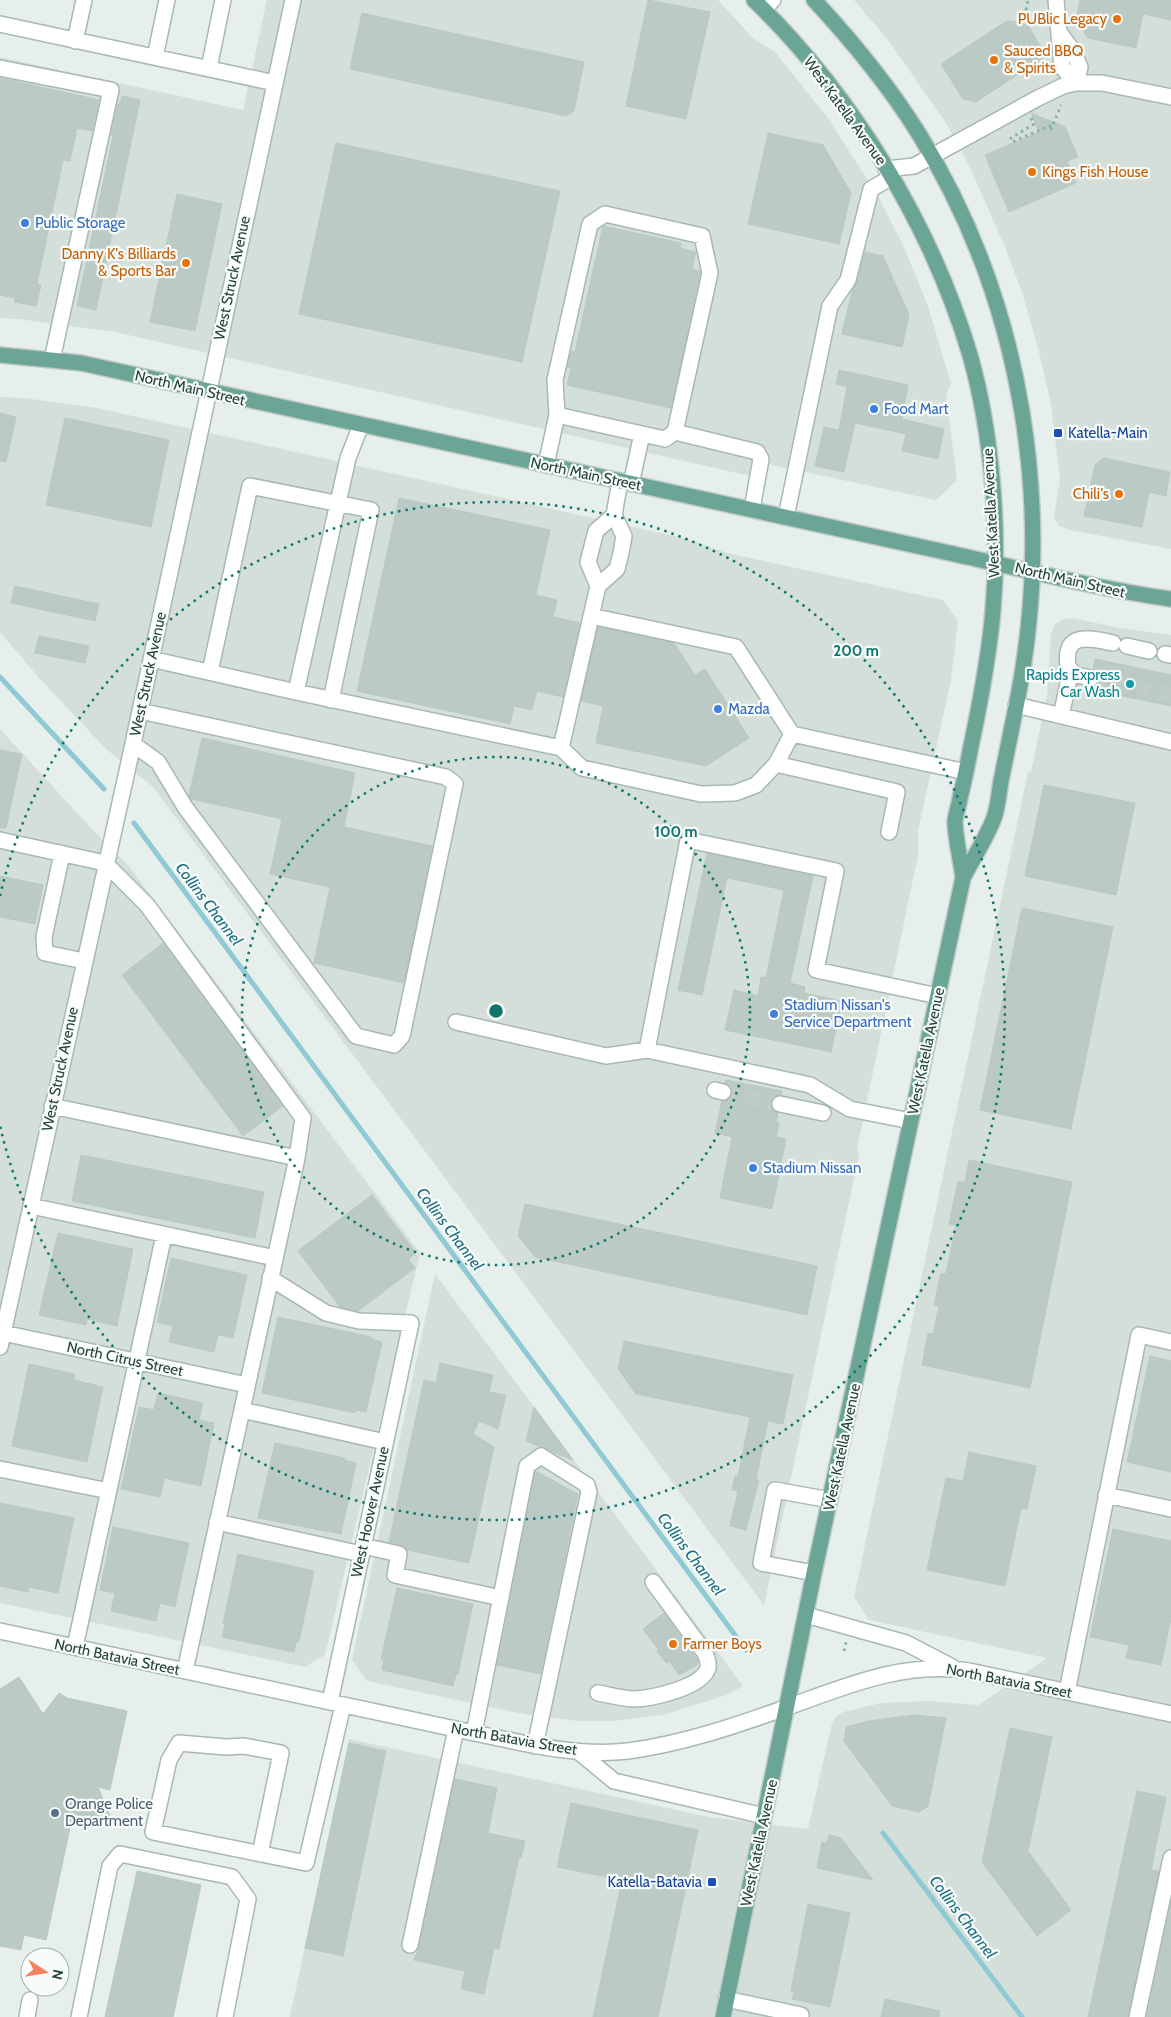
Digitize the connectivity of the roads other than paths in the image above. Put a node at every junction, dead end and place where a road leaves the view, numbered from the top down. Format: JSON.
{"nodes":[{"id":1,"x":84,"y":0,"type":"edge"},
{"id":2,"x":168,"y":0,"type":"edge"},
{"id":3,"x":223,"y":0,"type":"edge"},
{"id":4,"x":293,"y":0,"type":"edge"},
{"id":5,"x":814,"y":0,"type":"edge"},
{"id":6,"x":1056,"y":0,"type":"edge"},
{"id":7,"x":764,"y":3,"type":"edge"},
{"id":8,"x":0,"y":24,"type":"edge"},
{"id":9,"x":75,"y":41,"type":"junction"},
{"id":10,"x":155,"y":57,"type":"junction"},
{"id":11,"x":0,"y":68,"type":"edge"},
{"id":12,"x":209,"y":68,"type":"junction"},
{"id":13,"x":275,"y":83,"type":"junction"},
{"id":14,"x":1076,"y":83,"type":"junction"},
{"id":15,"x":1171,"y":97,"type":"edge"},
{"id":16,"x":933,"y":157,"type":"junction"},
{"id":17,"x":889,"y":173,"type":"junction"},
{"id":18,"x":0,"y":355,"type":"edge"},
{"id":19,"x":52,"y":360,"type":"junction"},
{"id":20,"x":207,"y":392,"type":"junction"},
{"id":21,"x":557,"y":415,"type":"junction"},
{"id":22,"x":361,"y":425,"type":"junction"},
{"id":23,"x":675,"y":432,"type":"junction"},
{"id":24,"x":642,"y":434,"type":"junction"},
{"id":25,"x":546,"y":465,"type":"junction"},
{"id":26,"x":626,"y":482,"type":"junction"},
{"id":27,"x":338,"y":504,"type":"junction"},
{"id":28,"x":752,"y":509,"type":"junction"},
{"id":29,"x":614,"y":514,"type":"junction"},
{"id":30,"x":786,"y":517,"type":"junction"},
{"id":31,"x":995,"y":563,"type":"junction"},
{"id":32,"x":1031,"y":572,"type":"junction"},
{"id":33,"x":598,"y":586,"type":"junction"},
{"id":34,"x":1171,"y":599,"type":"edge"},
{"id":35,"x":591,"y":616,"type":"junction"},
{"id":36,"x":1149,"y":650,"type":"dead end"},
{"id":37,"x":151,"y":659,"type":"junction"},
{"id":38,"x":1071,"y":670,"type":"junction"},
{"id":39,"x":210,"y":672,"type":"junction"},
{"id":40,"x":1091,"y":678,"type":"tunnel mouth"},
{"id":41,"x":296,"y":692,"type":"junction"},
{"id":42,"x":331,"y":700,"type":"junction"},
{"id":43,"x":1016,"y":705,"type":"junction"},
{"id":44,"x":140,"y":711,"type":"junction"},
{"id":45,"x":1061,"y":716,"type":"junction"},
{"id":46,"x":792,"y":734,"type":"junction"},
{"id":47,"x":1171,"y":742,"type":"edge"},
{"id":48,"x":132,"y":744,"type":"junction"},
{"id":49,"x":561,"y":748,"type":"junction"},
{"id":50,"x":776,"y":764,"type":"junction"},
{"id":51,"x":966,"y":772,"type":"junction"},
{"id":52,"x":889,"y":832,"type":"dead end"},
{"id":53,"x":0,"y":840,"type":"edge"},
{"id":54,"x":62,"y":854,"type":"junction"},
{"id":55,"x":106,"y":863,"type":"junction"},
{"id":56,"x":963,"y":878,"type":"junction"},
{"id":57,"x":84,"y":961,"type":"junction"},
{"id":58,"x":938,"y":996,"type":"junction"},
{"id":59,"x":456,"y":1022,"type":"dead end"},
{"id":60,"x":646,"y":1050,"type":"junction"},
{"id":61,"x":780,"y":1104,"type":"tunnel mouth"},
{"id":62,"x":52,"y":1106,"type":"junction"},
{"id":63,"x":823,"y":1113,"type":"dead end"},
{"id":64,"x":911,"y":1121,"type":"junction"},
{"id":65,"x":297,"y":1158,"type":"junction"},
{"id":66,"x":31,"y":1206,"type":"junction"},
{"id":67,"x":164,"y":1235,"type":"junction"},
{"id":68,"x":275,"y":1258,"type":"junction"},
{"id":69,"x":270,"y":1278,"type":"junction"},
{"id":70,"x":2,"y":1340,"type":"edge"},
{"id":71,"x":1171,"y":1342,"type":"edge"},
{"id":72,"x":137,"y":1361,"type":"junction"},
{"id":73,"x":247,"y":1385,"type":"junction"},
{"id":74,"x":242,"y":1410,"type":"junction"},
{"id":75,"x":386,"y":1442,"type":"junction"},
{"id":76,"x":0,"y":1469,"type":"edge"},
{"id":77,"x":109,"y":1491,"type":"junction"},
{"id":78,"x":1106,"y":1495,"type":"junction"},
{"id":79,"x":830,"y":1500,"type":"junction"},
{"id":80,"x":1171,"y":1509,"type":"edge"},
{"id":81,"x":217,"y":1522,"type":"junction"},
{"id":82,"x":362,"y":1550,"type":"junction"},
{"id":83,"x":814,"y":1574,"type":"junction"},
{"id":84,"x":653,"y":1582,"type":"dead end"},
{"id":85,"x":500,"y":1598,"type":"junction"},
{"id":86,"x":806,"y":1615,"type":"junction"},
{"id":87,"x":0,"y":1631,"type":"edge"},
{"id":88,"x":75,"y":1647,"type":"junction"},
{"id":89,"x":955,"y":1669,"type":"junction"},
{"id":90,"x":185,"y":1671,"type":"junction"},
{"id":91,"x":598,"y":1692,"type":"dead end"},
{"id":92,"x":1067,"y":1692,"type":"junction"},
{"id":93,"x":336,"y":1703,"type":"junction"},
{"id":94,"x":786,"y":1708,"type":"junction"},
{"id":95,"x":1171,"y":1714,"type":"edge"},
{"id":96,"x":456,"y":1729,"type":"junction"},
{"id":97,"x":474,"y":1733,"type":"junction"},
{"id":98,"x":536,"y":1746,"type":"junction"},
{"id":99,"x":579,"y":1752,"type":"junction"},
{"id":100,"x":764,"y":1816,"type":"junction"},
{"id":101,"x":260,"y":1854,"type":"junction"},
{"id":102,"x":1171,"y":1858,"type":"edge"},
{"id":103,"x":410,"y":1945,"type":"dead end"},
{"id":104,"x":726,"y":1999,"type":"junction"},
{"id":105,"x":30,"y":2000,"type":"dead end"},
{"id":106,"x":805,"y":2016,"type":"edge"},
{"id":107,"x":27,"y":2017,"type":"edge"},
{"id":108,"x":78,"y":2017,"type":"edge"},
{"id":109,"x":224,"y":2017,"type":"edge"},
{"id":110,"x":722,"y":2017,"type":"edge"},
{"id":111,"x":1138,"y":2017,"type":"edge"}],
"edges":[{"from":1,"to":9,"type":"street"},
{"from":2,"to":10,"type":"street"},
{"from":3,"to":12,"type":"street"},
{"from":4,"to":13,"type":"street","name":"West Struck Avenue"},
{"from":5,"to":16,"type":"main road","name":"West Katella Avenue"},
{"from":6,"to":14,"type":"street"},
{"from":7,"to":17,"type":"main road","name":"West Katella Avenue"},
{"from":8,"to":9,"type":"street"},
{"from":9,"to":10,"type":"street"},
{"from":10,"to":12,"type":"street"},
{"from":11,"to":19,"type":"street"},
{"from":12,"to":13,"type":"street"},
{"from":13,"to":20,"type":"street","name":"West Struck Avenue"},
{"from":14,"to":15,"type":"street"},
{"from":14,"to":16,"type":"street"},
{"from":16,"to":17,"type":"street"},
{"from":16,"to":32,"type":"main road","name":"West Katella Avenue"},
{"from":17,"to":30,"type":"street"},
{"from":17,"to":31,"type":"main road","name":"West Katella Avenue"},
{"from":18,"to":19,"type":"main road","name":"North Main Street"},
{"from":19,"to":20,"type":"main road","name":"North Main Street"},
{"from":20,"to":22,"type":"main road","name":"North Main Street"},
{"from":20,"to":37,"type":"street","name":"West Struck Avenue"},
{"from":21,"to":23,"type":"street"},
{"from":21,"to":24,"type":"street"},
{"from":21,"to":25,"type":"street"},
{"from":22,"to":25,"type":"main road","name":"North Main Street"},
{"from":22,"to":27,"type":"street"},
{"from":23,"to":24,"type":"street"},
{"from":23,"to":28,"type":"street"},
{"from":24,"to":26,"type":"street"},
{"from":25,"to":26,"type":"main road","name":"North Main Street"},
{"from":26,"to":28,"type":"main road","name":"North Main Street"},
{"from":26,"to":29,"type":"street"},
{"from":27,"to":39,"type":"street"},
{"from":27,"to":41,"type":"street"},
{"from":27,"to":42,"type":"street"},
{"from":28,"to":30,"type":"main road","name":"North Main Street"},
{"from":29,"to":33,"type":"street"},
{"from":29,"to":33,"type":"street"},
{"from":30,"to":31,"type":"main road","name":"North Main Street"},
{"from":31,"to":32,"type":"main road","name":"North Main Street"},
{"from":31,"to":51,"type":"main road","name":"West Katella Avenue"},
{"from":32,"to":34,"type":"main road","name":"North Main Street"},
{"from":32,"to":43,"type":"main road","name":"West Katella Avenue"},
{"from":33,"to":35,"type":"street"},
{"from":35,"to":46,"type":"street"},
{"from":35,"to":49,"type":"street"},
{"from":36,"to":38,"type":"street"},
{"from":37,"to":39,"type":"street"},
{"from":37,"to":44,"type":"street","name":"West Struck Avenue"},
{"from":38,"to":40,"type":"street"},
{"from":38,"to":45,"type":"street"},
{"from":39,"to":41,"type":"street"},
{"from":41,"to":42,"type":"street"},
{"from":42,"to":49,"type":"street"},
{"from":43,"to":45,"type":"street"},
{"from":43,"to":56,"type":"main road","name":"West Katella Avenue"},
{"from":44,"to":48,"type":"street","name":"West Struck Avenue"},
{"from":44,"to":48,"type":"street"},
{"from":45,"to":47,"type":"street"},
{"from":46,"to":50,"type":"street"},
{"from":46,"to":51,"type":"street"},
{"from":48,"to":55,"type":"street","name":"West Struck Avenue"},
{"from":49,"to":50,"type":"street"},
{"from":50,"to":52,"type":"street"},
{"from":51,"to":56,"type":"main road","name":"West Katella Avenue"},
{"from":53,"to":54,"type":"street"},
{"from":54,"to":55,"type":"street"},
{"from":54,"to":57,"type":"street"},
{"from":55,"to":57,"type":"street","name":"West Struck Avenue"},
{"from":55,"to":65,"type":"street"},
{"from":56,"to":58,"type":"main road","name":"West Katella Avenue"},
{"from":57,"to":62,"type":"street","name":"West Struck Avenue"},
{"from":58,"to":60,"type":"street"},
{"from":58,"to":64,"type":"main road","name":"West Katella Avenue"},
{"from":59,"to":60,"type":"street"},
{"from":60,"to":64,"type":"street"},
{"from":61,"to":63,"type":"street"},
{"from":62,"to":65,"type":"street"},
{"from":62,"to":66,"type":"street","name":"West Struck Avenue"},
{"from":64,"to":79,"type":"main road","name":"West Katella Avenue"},
{"from":65,"to":68,"type":"street"},
{"from":66,"to":67,"type":"street"},
{"from":66,"to":70,"type":"street","name":"West Struck Avenue"},
{"from":67,"to":68,"type":"street"},
{"from":67,"to":72,"type":"street"},
{"from":68,"to":69,"type":"street"},
{"from":69,"to":73,"type":"street"},
{"from":69,"to":75,"type":"street","name":"West Hoover Avenue"},
{"from":70,"to":72,"type":"street","name":"North Citrus Street"},
{"from":71,"to":78,"type":"street"},
{"from":72,"to":73,"type":"street","name":"North Citrus Street"},
{"from":72,"to":77,"type":"street"},
{"from":73,"to":74,"type":"street"},
{"from":74,"to":75,"type":"street"},
{"from":74,"to":81,"type":"street"},
{"from":75,"to":82,"type":"street","name":"West Hoover Avenue"},
{"from":76,"to":77,"type":"street"},
{"from":77,"to":88,"type":"street"},
{"from":78,"to":80,"type":"street"},
{"from":78,"to":92,"type":"street"},
{"from":79,"to":83,"type":"main road","name":"West Katella Avenue"},
{"from":79,"to":83,"type":"street"},
{"from":81,"to":82,"type":"street"},
{"from":81,"to":90,"type":"street"},
{"from":82,"to":85,"type":"street"},
{"from":82,"to":93,"type":"street","name":"West Hoover Avenue"},
{"from":83,"to":86,"type":"main road","name":"West Katella Avenue"},
{"from":84,"to":91,"type":"street"},
{"from":85,"to":97,"type":"street"},
{"from":85,"to":98,"type":"street"},
{"from":86,"to":89,"type":"street"},
{"from":86,"to":94,"type":"main road","name":"West Katella Avenue"},
{"from":87,"to":88,"type":"street","name":"North Batavia Street"},
{"from":88,"to":90,"type":"street","name":"North Batavia Street"},
{"from":89,"to":92,"type":"street","name":"North Batavia Street"},
{"from":89,"to":94,"type":"street","name":"North Batavia Street"},
{"from":90,"to":93,"type":"street","name":"North Batavia Street"},
{"from":92,"to":95,"type":"street","name":"North Batavia Street"},
{"from":93,"to":96,"type":"street","name":"North Batavia Street"},
{"from":93,"to":101,"type":"street","name":"West Hoover Avenue"},
{"from":94,"to":99,"type":"street","name":"North Batavia Street"},
{"from":94,"to":100,"type":"main road","name":"West Katella Avenue"},
{"from":96,"to":97,"type":"street","name":"North Batavia Street"},
{"from":96,"to":103,"type":"street"},
{"from":97,"to":98,"type":"street","name":"North Batavia Street"},
{"from":98,"to":99,"type":"street","name":"North Batavia Street"},
{"from":99,"to":100,"type":"street"},
{"from":100,"to":104,"type":"main road","name":"West Katella Avenue"},
{"from":101,"to":101,"type":"street"},
{"from":102,"to":111,"type":"street"},
{"from":104,"to":106,"type":"street"},
{"from":104,"to":110,"type":"main road","name":"West Katella Avenue"},
{"from":105,"to":107,"type":"street"},
{"from":108,"to":109,"type":"street"}]}
